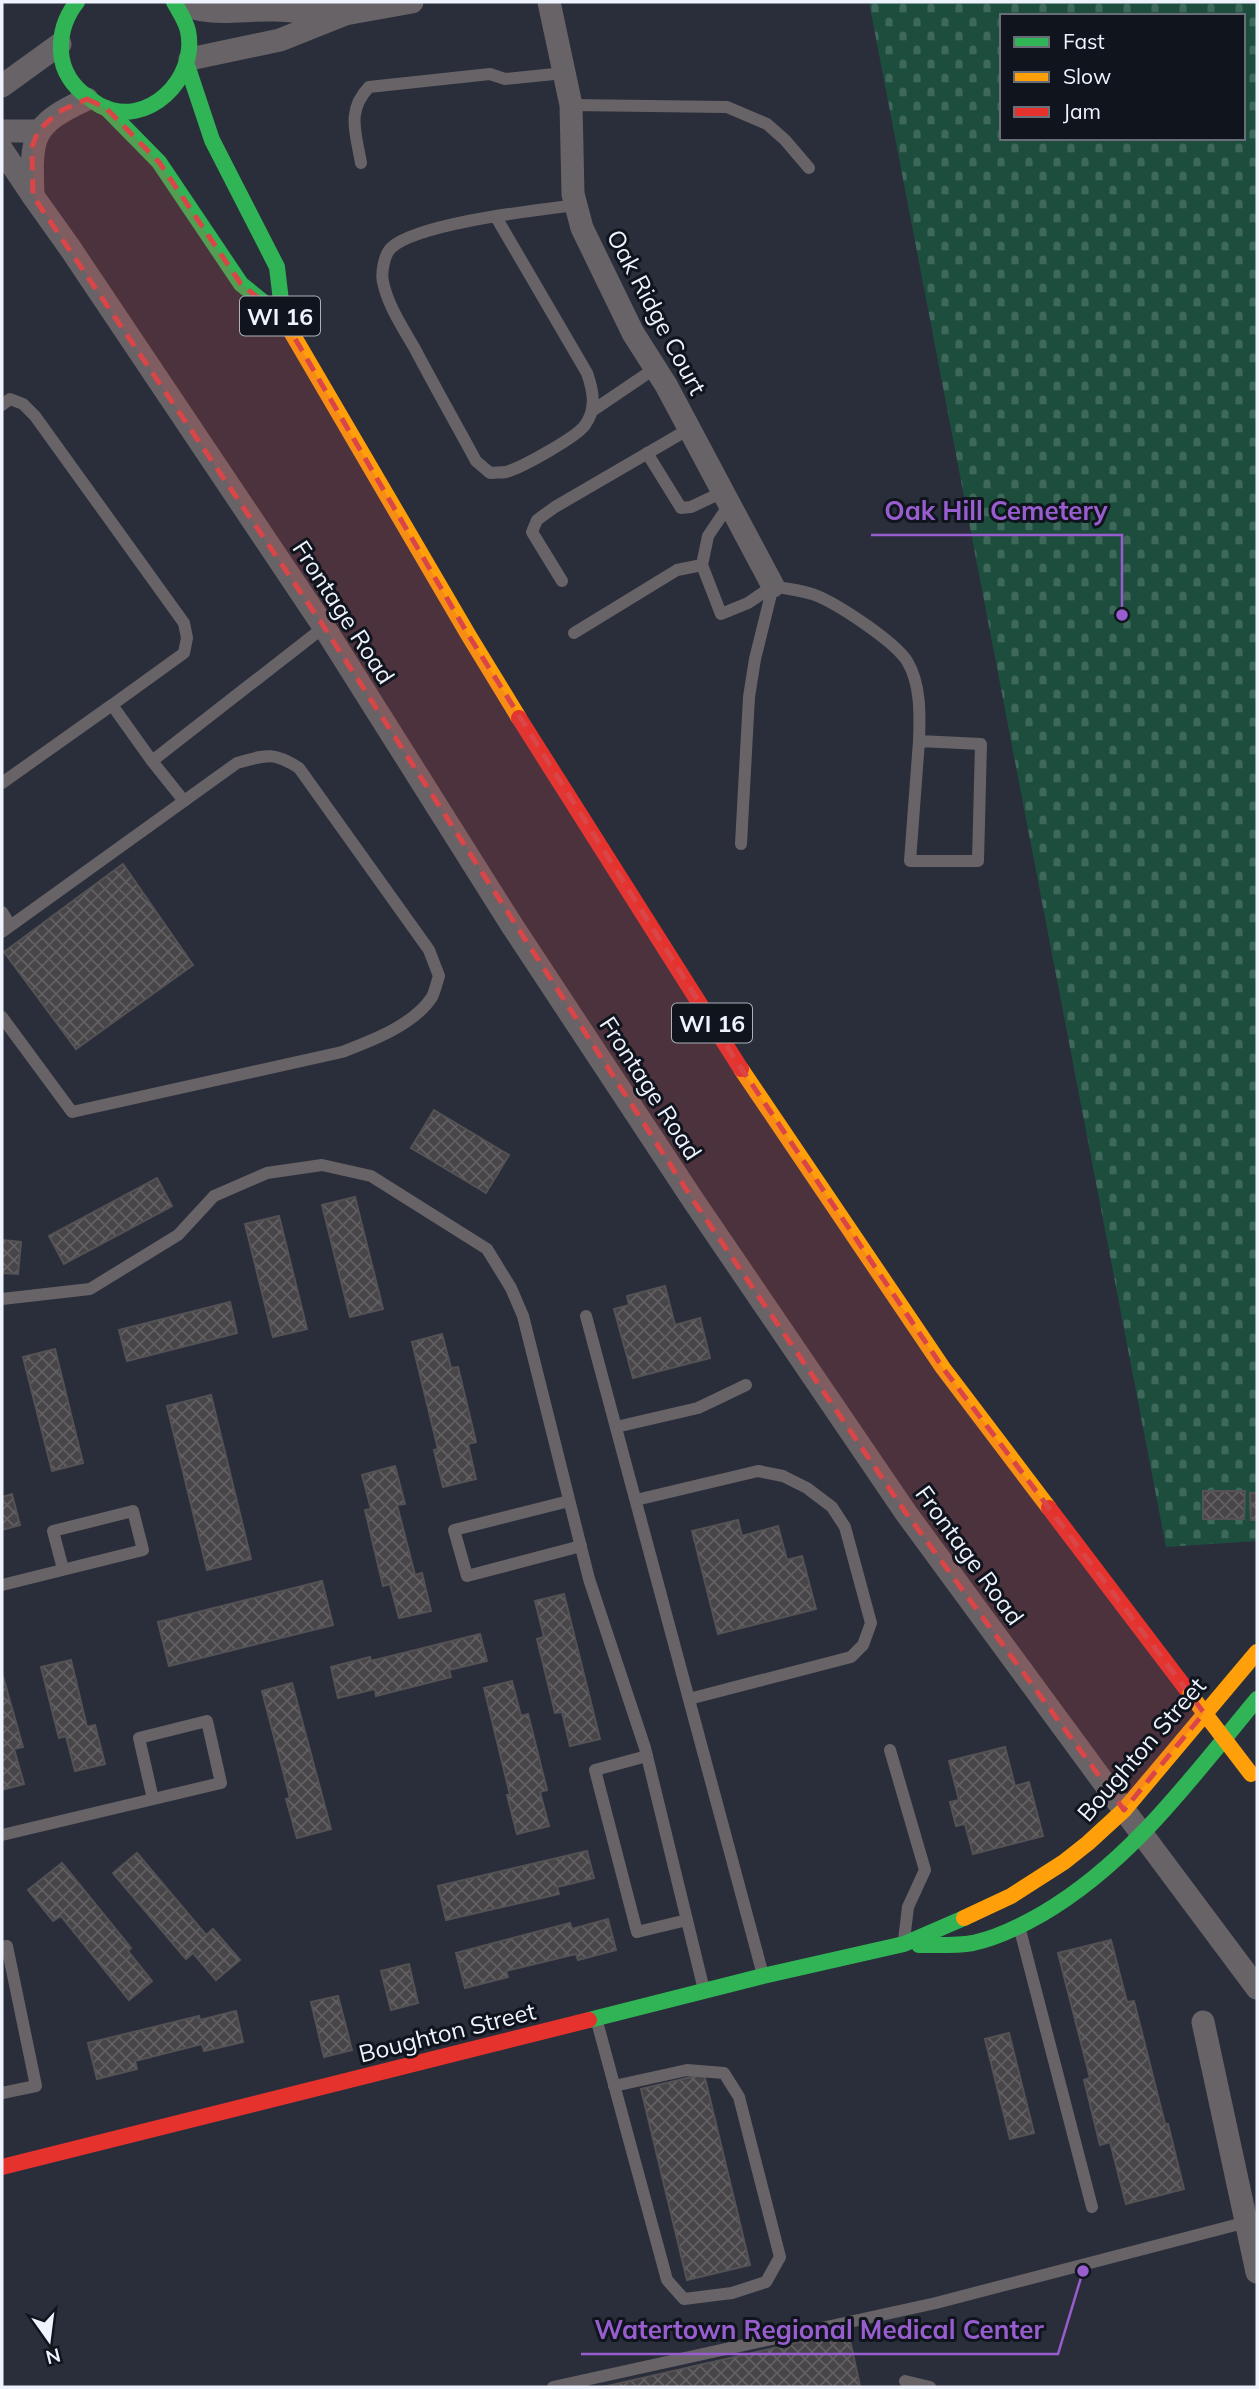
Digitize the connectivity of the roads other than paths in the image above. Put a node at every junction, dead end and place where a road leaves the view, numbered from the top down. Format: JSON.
{"nodes":[{"id":1,"x":58,"y":2,"type":"edge"},
{"id":2,"x":77,"y":2,"type":"edge"},
{"id":3,"x":176,"y":2,"type":"edge"},
{"id":4,"x":412,"y":2,"type":"edge"},
{"id":5,"x":549,"y":2,"type":"edge"},
{"id":6,"x":345,"y":14,"type":"junction"},
{"id":7,"x":62,"y":33,"type":"junction"},
{"id":8,"x":189,"y":64,"type":"junction"},
{"id":9,"x":564,"y":73,"type":"junction"},
{"id":10,"x":2,"y":86,"type":"edge"},
{"id":11,"x":96,"y":103,"type":"junction"},
{"id":12,"x":570,"y":105,"type":"junction"},
{"id":13,"x":2,"y":131,"type":"edge"},
{"id":14,"x":38,"y":131,"type":"junction"},
{"id":15,"x":2,"y":150,"type":"edge"},
{"id":16,"x":361,"y":163,"type":"dead end"},
{"id":17,"x":809,"y":168,"type":"dead end"},
{"id":18,"x":33,"y":196,"type":"junction"},
{"id":19,"x":576,"y":205,"type":"junction"},
{"id":20,"x":496,"y":218,"type":"junction"},
{"id":21,"x":283,"y":318,"type":"junction"},
{"id":22,"x":654,"y":369,"type":"junction"},
{"id":23,"x":2,"y":405,"type":"edge"},
{"id":24,"x":592,"y":411,"type":"junction"},
{"id":25,"x":689,"y":429,"type":"junction"},
{"id":26,"x":647,"y":453,"type":"junction"},
{"id":27,"x":726,"y":498,"type":"junction"},
{"id":28,"x":702,"y":565,"type":"junction"},
{"id":29,"x":562,"y":581,"type":"dead end"},
{"id":30,"x":773,"y":586,"type":"junction"},
{"id":31,"x":324,"y":627,"type":"junction"},
{"id":32,"x":574,"y":633,"type":"dead end"},
{"id":33,"x":112,"y":705,"type":"junction"},
{"id":34,"x":919,"y":741,"type":"junction"},
{"id":35,"x":152,"y":761,"type":"junction"},
{"id":36,"x":2,"y":783,"type":"edge"},
{"id":37,"x":184,"y":801,"type":"junction"},
{"id":38,"x":741,"y":844,"type":"dead end"},
{"id":39,"x":2,"y":912,"type":"edge"},
{"id":40,"x":6,"y":928,"type":"edge"},
{"id":41,"x":2,"y":1017,"type":"edge"},
{"id":42,"x":2,"y":1299,"type":"edge"},
{"id":43,"x":586,"y":1316,"type":"dead end"},
{"id":44,"x":746,"y":1385,"type":"dead end"},
{"id":45,"x":616,"y":1427,"type":"junction"},
{"id":46,"x":636,"y":1500,"type":"junction"},
{"id":47,"x":569,"y":1501,"type":"junction"},
{"id":48,"x":581,"y":1546,"type":"junction"},
{"id":49,"x":63,"y":1569,"type":"junction"},
{"id":50,"x":2,"y":1585,"type":"edge"},
{"id":51,"x":1257,"y":1652,"type":"edge"},
{"id":52,"x":689,"y":1699,"type":"junction"},
{"id":53,"x":1257,"y":1699,"type":"edge"},
{"id":54,"x":890,"y":1750,"type":"dead end"},
{"id":55,"x":647,"y":1756,"type":"junction"},
{"id":56,"x":1254,"y":1778,"type":"edge"},
{"id":57,"x":153,"y":1799,"type":"junction"},
{"id":58,"x":1124,"y":1810,"type":"junction"},
{"id":59,"x":2,"y":1835,"type":"edge"},
{"id":60,"x":1142,"y":1835,"type":"junction"},
{"id":61,"x":687,"y":1920,"type":"junction"},
{"id":62,"x":1019,"y":1926,"type":"junction"},
{"id":63,"x":904,"y":1944,"type":"junction"},
{"id":64,"x":2,"y":1947,"type":"edge"},
{"id":65,"x":763,"y":1976,"type":"junction"},
{"id":66,"x":1257,"y":1987,"type":"edge"},
{"id":67,"x":705,"y":1990,"type":"junction"},
{"id":68,"x":596,"y":2018,"type":"junction"},
{"id":69,"x":1203,"y":2022,"type":"dead end"},
{"id":70,"x":614,"y":2085,"type":"junction"},
{"id":71,"x":2,"y":2093,"type":"edge"},
{"id":72,"x":2,"y":2167,"type":"edge"},
{"id":73,"x":1092,"y":2207,"type":"dead end"},
{"id":74,"x":1249,"y":2211,"type":"edge"},
{"id":75,"x":1257,"y":2272,"type":"edge"},
{"id":76,"x":905,"y":2381,"type":"dead end"},
{"id":77,"x":553,"y":2387,"type":"edge"},
{"id":78,"x":930,"y":2387,"type":"edge"}],
"edges":[{"from":1,"to":7,"type":"main road"},
{"from":2,"to":7,"type":"main road"},
{"from":3,"to":6,"type":"street"},
{"from":3,"to":8,"type":"main road"},
{"from":4,"to":6,"type":"street"},
{"from":5,"to":9,"type":"street","name":"Oak Ridge Court"},
{"from":6,"to":8,"type":"street"},
{"from":7,"to":10,"type":"street"},
{"from":7,"to":11,"type":"main road"},
{"from":8,"to":11,"type":"main road"},
{"from":8,"to":21,"type":"main road","number":"WI 16"},
{"from":9,"to":12,"type":"street","name":"Oak Ridge Court"},
{"from":9,"to":16,"type":"lane"},
{"from":11,"to":14,"type":"street"},
{"from":11,"to":21,"type":"main road","number":"WI 16"},
{"from":12,"to":17,"type":"lane"},
{"from":12,"to":19,"type":"street","name":"Oak Ridge Court"},
{"from":13,"to":14,"type":"street"},
{"from":14,"to":18,"type":"street"},
{"from":15,"to":18,"type":"street","name":"Frontage Road"},
{"from":18,"to":31,"type":"street","name":"Frontage Road"},
{"from":19,"to":20,"type":"lane"},
{"from":19,"to":22,"type":"street","name":"Oak Ridge Court"},
{"from":20,"to":24,"type":"lane"},
{"from":20,"to":24,"type":"lane"},
{"from":21,"to":56,"type":"main road","number":"WI 16","bridge":true},
{"from":22,"to":24,"type":"lane"},
{"from":22,"to":25,"type":"street","name":"Oak Ridge Court"},
{"from":23,"to":33,"type":"lane"},
{"from":25,"to":26,"type":"lane"},
{"from":25,"to":27,"type":"street","name":"Oak Ridge Court"},
{"from":26,"to":27,"type":"lane"},
{"from":26,"to":29,"type":"lane"},
{"from":27,"to":28,"type":"lane"},
{"from":27,"to":30,"type":"street","name":"Oak Ridge Court"},
{"from":28,"to":30,"type":"lane"},
{"from":28,"to":32,"type":"lane"},
{"from":30,"to":34,"type":"lane"},
{"from":30,"to":38,"type":"lane"},
{"from":31,"to":35,"type":"lane"},
{"from":31,"to":58,"type":"street","name":"Frontage Road"},
{"from":33,"to":35,"type":"lane"},
{"from":33,"to":36,"type":"lane"},
{"from":34,"to":34,"type":"lane"},
{"from":35,"to":37,"type":"lane"},
{"from":37,"to":40,"type":"lane"},
{"from":37,"to":41,"type":"lane"},
{"from":39,"to":40,"type":"lane"},
{"from":42,"to":47,"type":"lane"},
{"from":43,"to":45,"type":"lane"},
{"from":44,"to":45,"type":"lane"},
{"from":45,"to":46,"type":"lane"},
{"from":46,"to":52,"type":"lane"},
{"from":46,"to":52,"type":"lane"},
{"from":47,"to":48,"type":"lane"},
{"from":47,"to":48,"type":"lane"},
{"from":48,"to":55,"type":"lane"},
{"from":49,"to":49,"type":"lane"},
{"from":49,"to":50,"type":"lane"},
{"from":51,"to":58,"type":"main road","name":"Boughton Street"},
{"from":52,"to":65,"type":"lane"},
{"from":53,"to":60,"type":"main road","name":"Boughton Street"},
{"from":54,"to":63,"type":"lane"},
{"from":55,"to":61,"type":"lane"},
{"from":55,"to":61,"type":"lane"},
{"from":57,"to":57,"type":"lane"},
{"from":57,"to":59,"type":"lane"},
{"from":58,"to":60,"type":"street","name":"Frontage Road"},
{"from":58,"to":63,"type":"main road","name":"Boughton Street"},
{"from":60,"to":62,"type":"main road","name":"Boughton Street"},
{"from":60,"to":66,"type":"street","name":"Frontage Road"},
{"from":61,"to":67,"type":"lane"},
{"from":62,"to":63,"type":"main road","name":"Boughton Street"},
{"from":62,"to":73,"type":"lane"},
{"from":63,"to":65,"type":"main road","name":"Boughton Street"},
{"from":64,"to":71,"type":"lane"},
{"from":65,"to":67,"type":"main road","name":"Boughton Street"},
{"from":67,"to":68,"type":"main road","name":"Boughton Street"},
{"from":68,"to":70,"type":"lane"},
{"from":68,"to":72,"type":"main road","name":"Boughton Street"},
{"from":69,"to":74,"type":"street"},
{"from":70,"to":70,"type":"lane"},
{"from":74,"to":75,"type":"street"},
{"from":74,"to":77,"type":"lane"},
{"from":76,"to":78,"type":"lane"}]}
